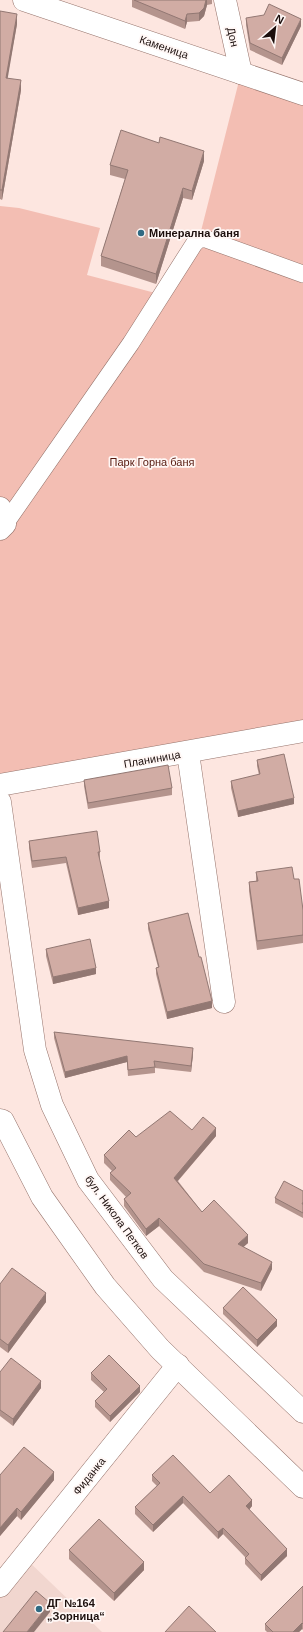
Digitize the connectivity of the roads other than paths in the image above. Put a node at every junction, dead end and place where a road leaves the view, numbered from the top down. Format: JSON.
{"nodes":[{"id":1,"x":24,"y":0,"type":"edge"},
{"id":2,"x":225,"y":0,"type":"edge"},
{"id":3,"x":241,"y":73,"type":"junction"},
{"id":4,"x":303,"y":94,"type":"edge"},
{"id":5,"x":303,"y":274,"type":"edge"},
{"id":6,"x":2,"y":520,"type":"edge"},
{"id":7,"x":303,"y":731,"type":"edge"},
{"id":8,"x":188,"y":753,"type":"junction"},
{"id":9,"x":0,"y":785,"type":"edge"},
{"id":10,"x":0,"y":802,"type":"edge"},
{"id":11,"x":224,"y":1002,"type":"dead end"},
{"id":12,"x":1,"y":1117,"type":"edge"},
{"id":13,"x":178,"y":1365,"type":"junction"},
{"id":14,"x":303,"y":1412,"type":"edge"},
{"id":15,"x":303,"y":1487,"type":"edge"},
{"id":16,"x":0,"y":1586,"type":"edge"}],
"edges":[{"from":1,"to":3,"type":"street","name":"Каменица"},
{"from":2,"to":3,"type":"street","name":"Дон"},
{"from":3,"to":4,"type":"street","name":"Каменица"},
{"from":5,"to":6,"type":"street"},
{"from":7,"to":8,"type":"street","name":"Планиница"},
{"from":8,"to":9,"type":"street","name":"Планиница"},
{"from":8,"to":11,"type":"street"},
{"from":10,"to":14,"type":"street","name":"бул. Никола Петков"},
{"from":12,"to":13,"type":"street"},
{"from":13,"to":15,"type":"street"},
{"from":13,"to":16,"type":"street","name":"Фиданка"}]}
